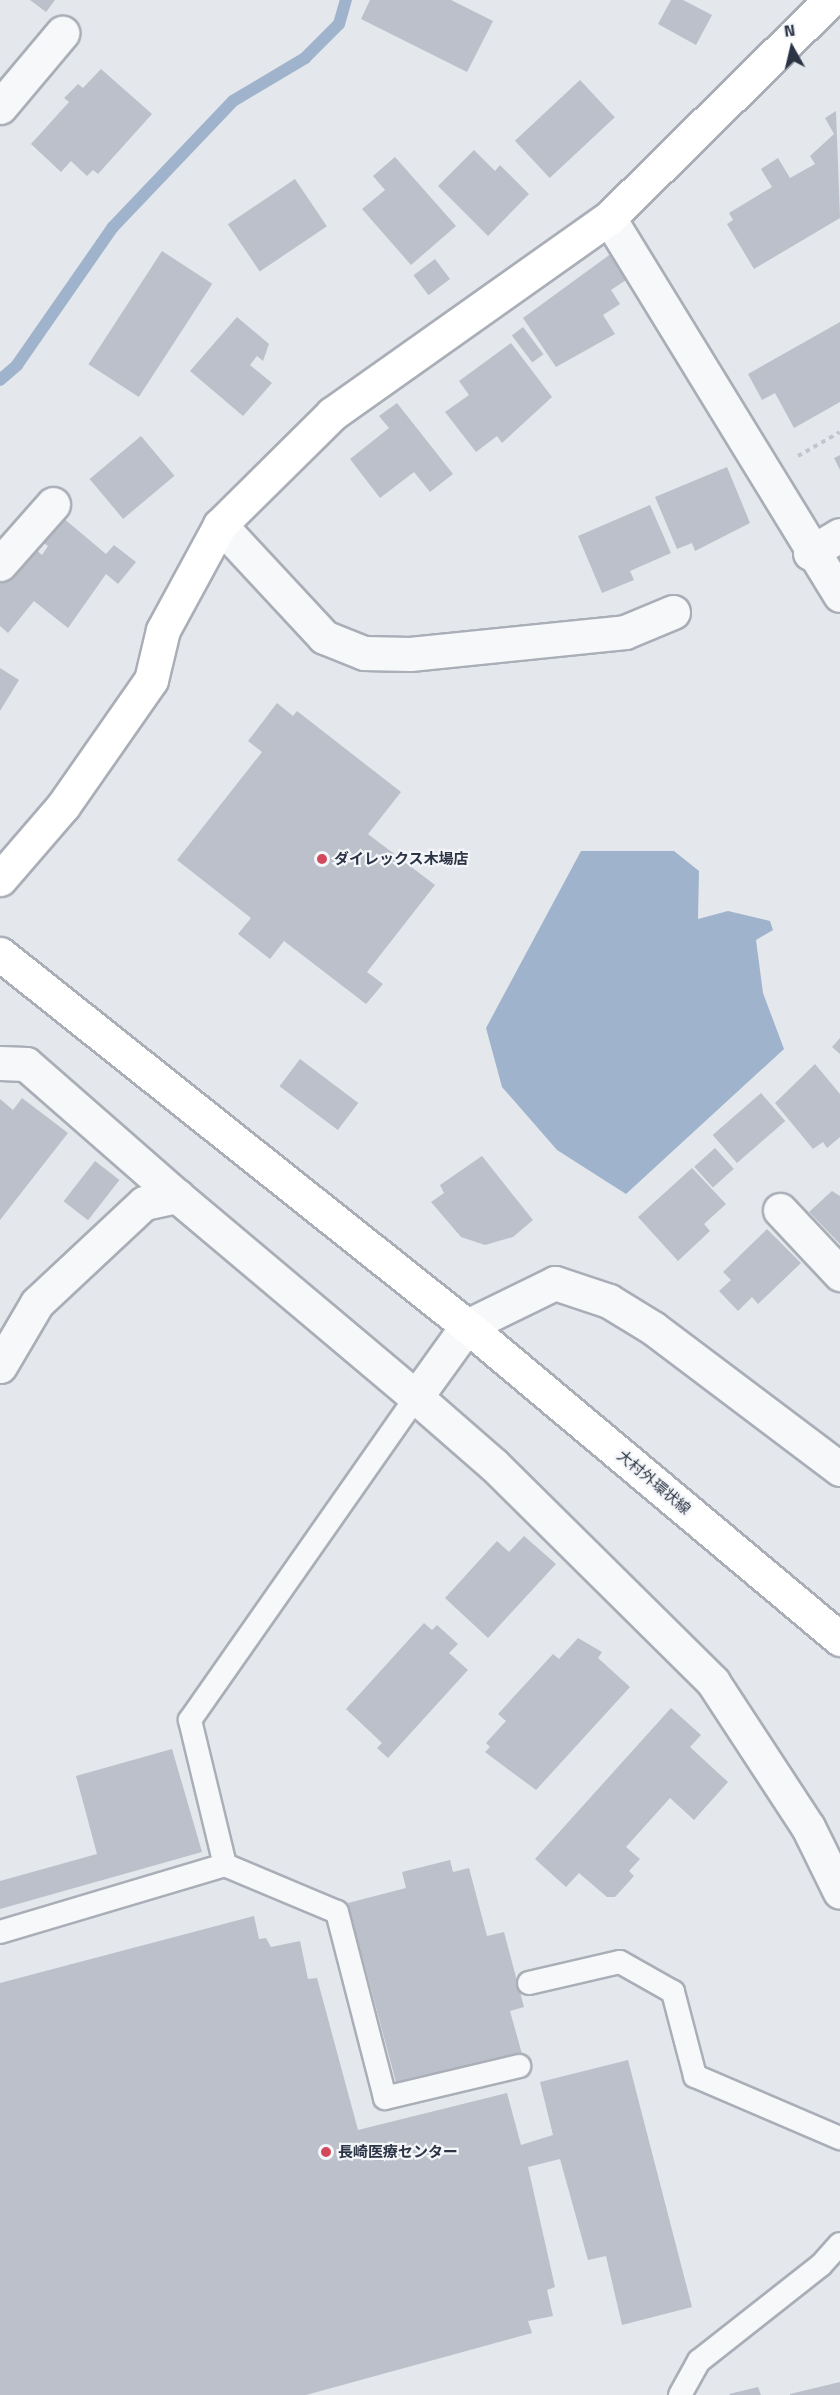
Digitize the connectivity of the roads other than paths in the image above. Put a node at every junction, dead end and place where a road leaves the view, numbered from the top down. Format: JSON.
{"nodes":[{"id":1,"x":830,"y":0,"type":"edge"},
{"id":2,"x":62,"y":33,"type":"dead end"},
{"id":3,"x":0,"y":107,"type":"edge"},
{"id":4,"x":609,"y":218,"type":"junction"},
{"id":5,"x":53,"y":504,"type":"dead end"},
{"id":6,"x":220,"y":525,"type":"junction"},
{"id":7,"x":840,"y":536,"type":"edge"},
{"id":8,"x":810,"y":553,"type":"junction"},
{"id":9,"x":0,"y":564,"type":"edge"},
{"id":10,"x":840,"y":595,"type":"edge"},
{"id":11,"x":673,"y":612,"type":"dead end"},
{"id":12,"x":0,"y":879,"type":"edge"},
{"id":13,"x":0,"y":954,"type":"edge"},
{"id":14,"x":0,"y":1063,"type":"edge"},
{"id":15,"x":177,"y":1196,"type":"junction"},
{"id":16,"x":780,"y":1210,"type":"dead end"},
{"id":17,"x":840,"y":1274,"type":"edge"},
{"id":18,"x":467,"y":1326,"type":"junction"},
{"id":19,"x":0,"y":1366,"type":"edge"},
{"id":20,"x":416,"y":1397,"type":"junction"},
{"id":21,"x":840,"y":1469,"type":"edge"},
{"id":22,"x":840,"y":1640,"type":"edge"},
{"id":23,"x":225,"y":1865,"type":"junction"},
{"id":24,"x":840,"y":1892,"type":"edge"},
{"id":25,"x":0,"y":1932,"type":"edge"},
{"id":26,"x":529,"y":1983,"type":"dead end"},
{"id":27,"x":519,"y":2066,"type":"dead end"},
{"id":28,"x":840,"y":2138,"type":"edge"},
{"id":29,"x":840,"y":2244,"type":"edge"},
{"id":30,"x":680,"y":2395,"type":"edge"}],
"edges":[{"from":1,"to":4,"type":"street"},
{"from":2,"to":3,"type":"street"},
{"from":4,"to":6,"type":"street"},
{"from":4,"to":8,"type":"street"},
{"from":5,"to":9,"type":"street"},
{"from":6,"to":11,"type":"street"},
{"from":6,"to":12,"type":"street"},
{"from":7,"to":8,"type":"street"},
{"from":8,"to":10,"type":"street"},
{"from":13,"to":18,"type":"street","name":"大村外環状線"},
{"from":14,"to":15,"type":"street"},
{"from":15,"to":19,"type":"street"},
{"from":15,"to":20,"type":"street"},
{"from":16,"to":17,"type":"street"},
{"from":18,"to":20,"type":"street"},
{"from":18,"to":21,"type":"street"},
{"from":18,"to":22,"type":"street","name":"大村外環状線"},
{"from":20,"to":23,"type":"lane"},
{"from":20,"to":24,"type":"street"},
{"from":23,"to":25,"type":"lane"},
{"from":23,"to":27,"type":"lane"},
{"from":26,"to":28,"type":"lane"},
{"from":29,"to":30,"type":"lane"}]}
